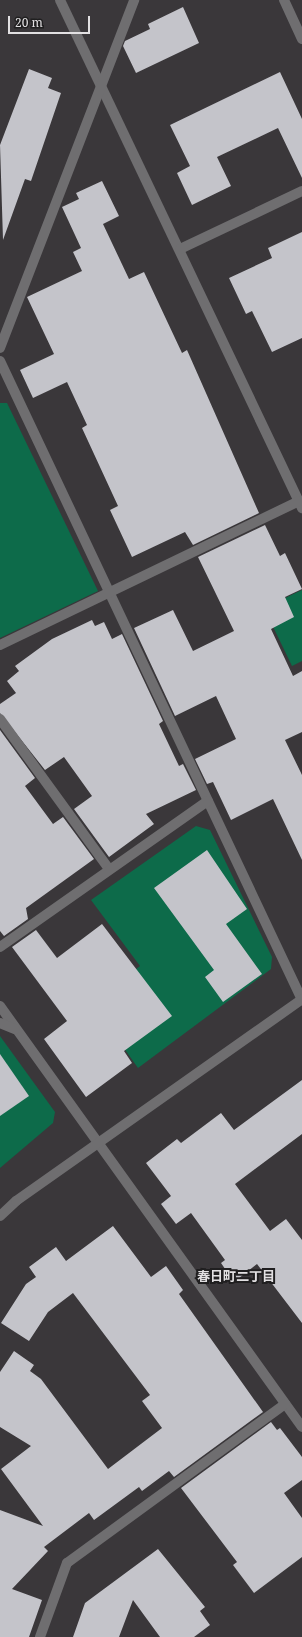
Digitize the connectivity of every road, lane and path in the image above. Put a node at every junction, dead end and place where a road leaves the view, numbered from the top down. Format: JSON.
{"nodes":[{"id":1,"x":60,"y":0,"type":"edge"},
{"id":2,"x":134,"y":0,"type":"edge"},
{"id":3,"x":284,"y":0,"type":"edge"},
{"id":4,"x":302,"y":39,"type":"edge"},
{"id":5,"x":102,"y":87,"type":"junction"},
{"id":6,"x":302,"y":191,"type":"edge"},
{"id":7,"x":180,"y":249,"type":"junction"},
{"id":8,"x":0,"y":348,"type":"edge"},
{"id":9,"x":0,"y":361,"type":"edge"},
{"id":10,"x":300,"y":504,"type":"edge"},
{"id":11,"x":108,"y":591,"type":"junction"},
{"id":12,"x":0,"y":645,"type":"edge"},
{"id":13,"x":0,"y":719,"type":"edge"},
{"id":14,"x":208,"y":802,"type":"junction"},
{"id":15,"x":110,"y":869,"type":"junction"},
{"id":16,"x":0,"y":947,"type":"edge"},
{"id":17,"x":302,"y":999,"type":"edge"},
{"id":18,"x":0,"y":1006,"type":"edge"},
{"id":19,"x":0,"y":1023,"type":"edge"},
{"id":20,"x":15,"y":1029,"type":"junction"},
{"id":21,"x":99,"y":1143,"type":"junction"},
{"id":22,"x":0,"y":1216,"type":"edge"},
{"id":23,"x":285,"y":1404,"type":"junction"},
{"id":24,"x":302,"y":1427,"type":"edge"},
{"id":25,"x":40,"y":1637,"type":"edge"}],
"edges":[{"from":1,"to":5,"type":"street"},
{"from":2,"to":5,"type":"street"},
{"from":3,"to":4,"type":"street"},
{"from":5,"to":7,"type":"street"},
{"from":5,"to":8,"type":"street"},
{"from":6,"to":7,"type":"street"},
{"from":7,"to":10,"type":"street"},
{"from":9,"to":11,"type":"street"},
{"from":10,"to":11,"type":"street"},
{"from":11,"to":12,"type":"street"},
{"from":11,"to":14,"type":"street"},
{"from":13,"to":15,"type":"street"},
{"from":14,"to":15,"type":"street"},
{"from":14,"to":17,"type":"street"},
{"from":15,"to":16,"type":"street"},
{"from":17,"to":21,"type":"street"},
{"from":18,"to":20,"type":"street"},
{"from":19,"to":20,"type":"street"},
{"from":20,"to":21,"type":"street"},
{"from":21,"to":22,"type":"street"},
{"from":21,"to":23,"type":"street"},
{"from":23,"to":24,"type":"street"},
{"from":23,"to":25,"type":"street"}]}
